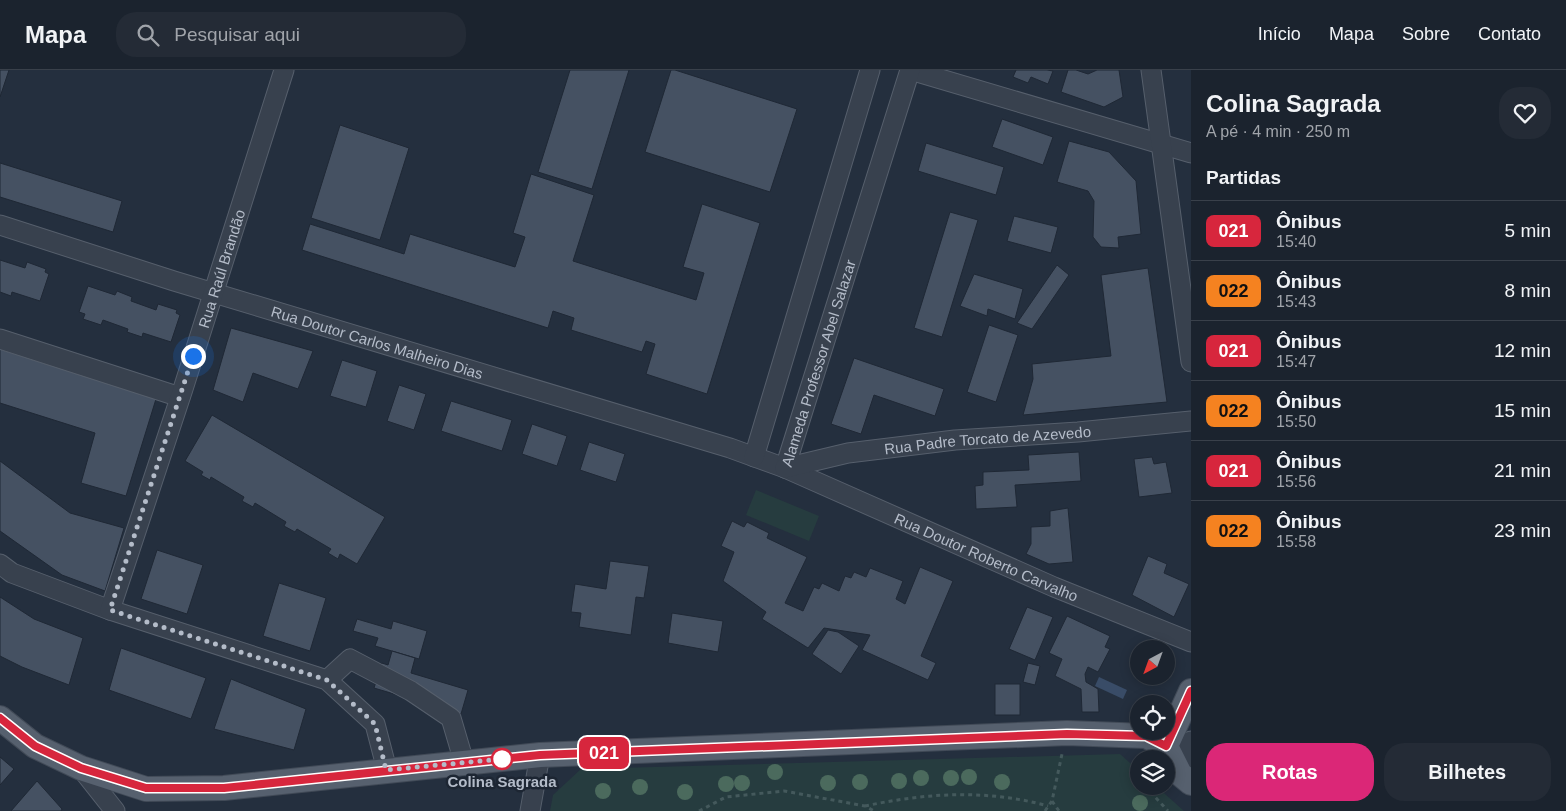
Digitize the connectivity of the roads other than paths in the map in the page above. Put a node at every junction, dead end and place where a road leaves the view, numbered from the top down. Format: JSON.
{"nodes":[{"id":1,"x":284,"y":70,"type":"edge"},
{"id":2,"x":870,"y":70,"type":"edge"},
{"id":3,"x":910,"y":70,"type":"edge"},
{"id":4,"x":1151,"y":70,"type":"edge"},
{"id":5,"x":1161,"y":144,"type":"junction"},
{"id":6,"x":1191,"y":153,"type":"edge"},
{"id":7,"x":0,"y":225,"type":"edge"},
{"id":8,"x":214,"y":293,"type":"junction"},
{"id":9,"x":0,"y":339,"type":"edge"},
{"id":10,"x":1191,"y":362,"type":"edge"},
{"id":11,"x":180,"y":397,"type":"junction"},
{"id":12,"x":1191,"y":421,"type":"edge"},
{"id":13,"x":754,"y":457,"type":"junction"},
{"id":14,"x":785,"y":468,"type":"junction"},
{"id":15,"x":0,"y":564,"type":"edge"},
{"id":16,"x":110,"y":610,"type":"junction"},
{"id":17,"x":1191,"y":642,"type":"edge"},
{"id":18,"x":327,"y":680,"type":"junction"},
{"id":19,"x":1191,"y":691,"type":"edge"},
{"id":20,"x":0,"y":718,"type":"edge"},
{"id":21,"x":1191,"y":741,"type":"edge"},
{"id":22,"x":1166,"y":746,"type":"junction"},
{"id":23,"x":540,"y":755,"type":"junction"},
{"id":24,"x":1191,"y":758,"type":"edge"},
{"id":25,"x":464,"y":762,"type":"junction"},
{"id":26,"x":81,"y":768,"type":"junction"},
{"id":27,"x":386,"y":770,"type":"junction"},
{"id":28,"x":1191,"y":783,"type":"edge"},
{"id":29,"x":114,"y":811,"type":"edge"},
{"id":30,"x":530,"y":811,"type":"edge"}],
"edges":[{"from":1,"to":8,"type":"street","name":"Rua Raúl Brandão"},
{"from":2,"to":13,"type":"street","name":"Alameda Professor Abel Salazar"},
{"from":3,"to":5,"type":"street"},
{"from":3,"to":14,"type":"street","name":"Alameda Professor Abel Salazar"},
{"from":4,"to":5,"type":"street"},
{"from":5,"to":6,"type":"street"},
{"from":5,"to":10,"type":"street"},
{"from":7,"to":8,"type":"street","name":"Rua Doutor Carlos Malheiro Dias"},
{"from":8,"to":11,"type":"street","name":"Rua Raúl Brandão"},
{"from":8,"to":13,"type":"street","name":"Rua Doutor Carlos Malheiro Dias"},
{"from":9,"to":11,"type":"street"},
{"from":11,"to":16,"type":"street","name":"Rua Raúl Brandão"},
{"from":12,"to":14,"type":"street","name":"Rua Padre Torcato de Azevedo"},
{"from":13,"to":14,"type":"street","name":"Alameda Professor Abel Salazar"},
{"from":14,"to":17,"type":"street","name":"Rua Doutor Roberto Carvalho"},
{"from":15,"to":16,"type":"street"},
{"from":16,"to":18,"type":"street"},
{"from":18,"to":25,"type":"street"},
{"from":18,"to":27,"type":"street"},
{"from":19,"to":22,"type":"main road"},
{"from":20,"to":26,"type":"main road"},
{"from":21,"to":24,"type":"street"},
{"from":22,"to":23,"type":"main road"},
{"from":22,"to":28,"type":"main road"},
{"from":23,"to":25,"type":"main road"},
{"from":23,"to":30,"type":"street"},
{"from":25,"to":27,"type":"main road"},
{"from":26,"to":27,"type":"main road"},
{"from":26,"to":29,"type":"street"}]}
